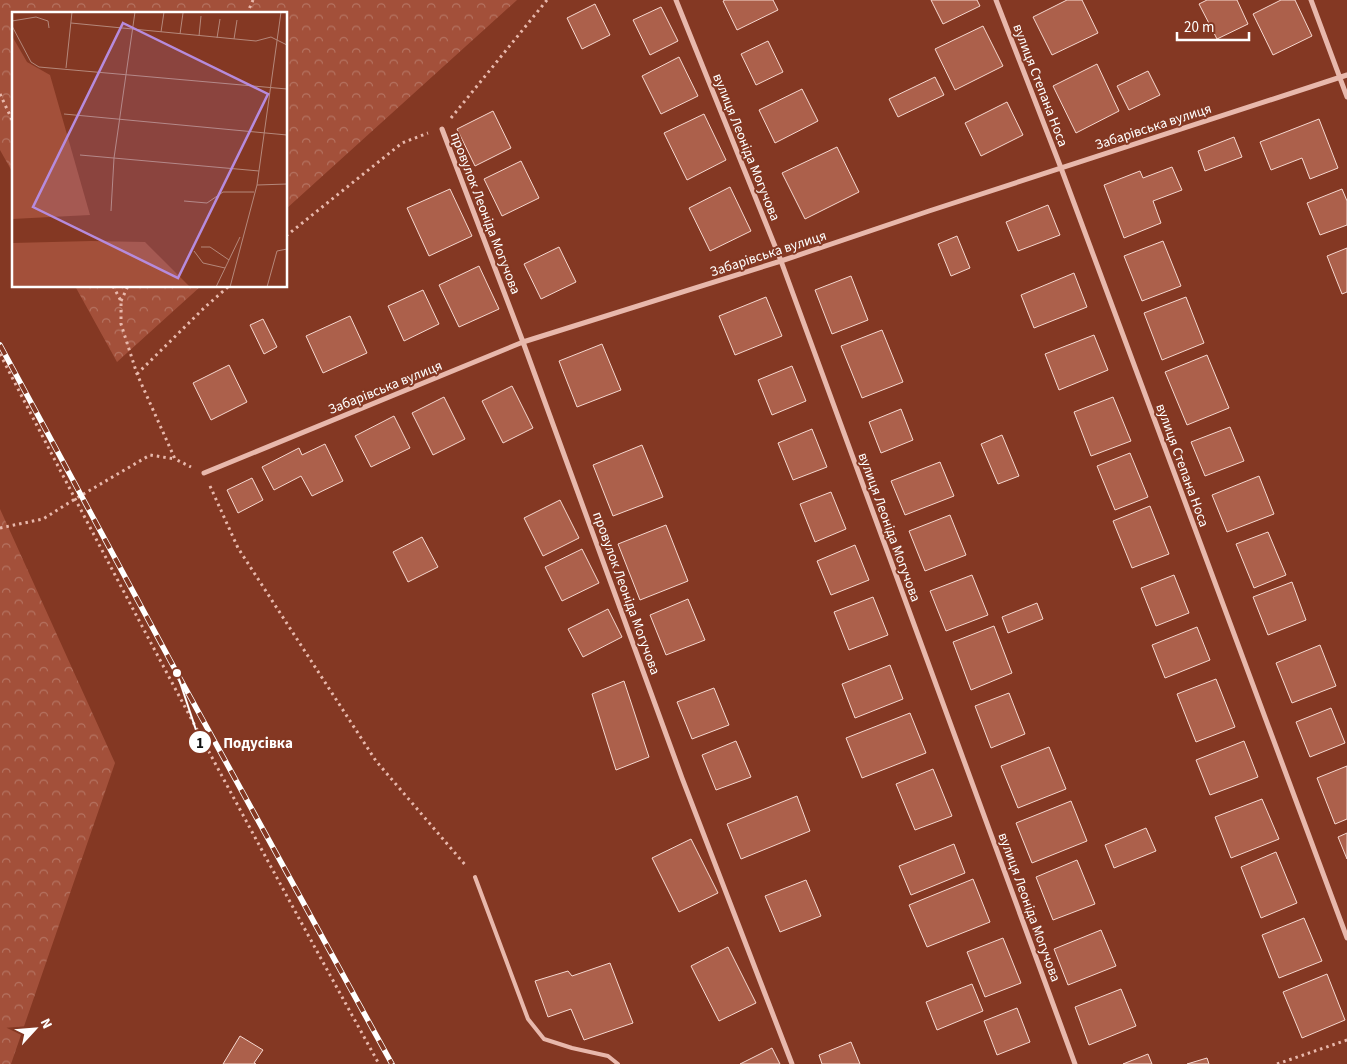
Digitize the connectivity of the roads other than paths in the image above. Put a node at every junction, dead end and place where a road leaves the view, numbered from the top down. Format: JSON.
{"nodes":[{"id":1,"x":676,"y":0,"type":"edge"},
{"id":2,"x":996,"y":0,"type":"edge"},
{"id":3,"x":1311,"y":0,"type":"edge"},
{"id":4,"x":1347,"y":75,"type":"edge"},
{"id":5,"x":1340,"y":78,"type":"junction"},
{"id":6,"x":1347,"y":97,"type":"edge"},
{"id":7,"x":442,"y":128,"type":"road end"},
{"id":8,"x":1061,"y":168,"type":"junction"},
{"id":9,"x":781,"y":261,"type":"junction"},
{"id":10,"x":523,"y":342,"type":"junction"},
{"id":11,"x":204,"y":473,"type":"road end"},
{"id":12,"x":476,"y":877,"type":"road end"},
{"id":13,"x":1347,"y":938,"type":"edge"},
{"id":14,"x":618,"y":1064,"type":"edge"},
{"id":15,"x":792,"y":1064,"type":"edge"},
{"id":16,"x":1075,"y":1064,"type":"edge"}],
"edges":[{"from":1,"to":9,"type":"street","name":"вулиця Леоніда Могучова"},
{"from":2,"to":8,"type":"street","name":"вулиця Степана Носа"},
{"from":3,"to":5,"type":"street"},
{"from":4,"to":5,"type":"street","name":"Забарівська вулиця"},
{"from":5,"to":6,"type":"street"},
{"from":5,"to":8,"type":"street","name":"Забарівська вулиця"},
{"from":7,"to":10,"type":"street","name":"провулок Леоніда Могучова"},
{"from":8,"to":9,"type":"street","name":"Забарівська вулиця"},
{"from":8,"to":13,"type":"street","name":"вулиця Степана Носа"},
{"from":9,"to":10,"type":"street","name":"Забарівська вулиця"},
{"from":9,"to":16,"type":"street","name":"вулиця Леоніда Могучова"},
{"from":10,"to":11,"type":"street","name":"Забарівська вулиця"},
{"from":10,"to":15,"type":"street","name":"провулок Леоніда Могучова"},
{"from":12,"to":14,"type":"lane"}]}
